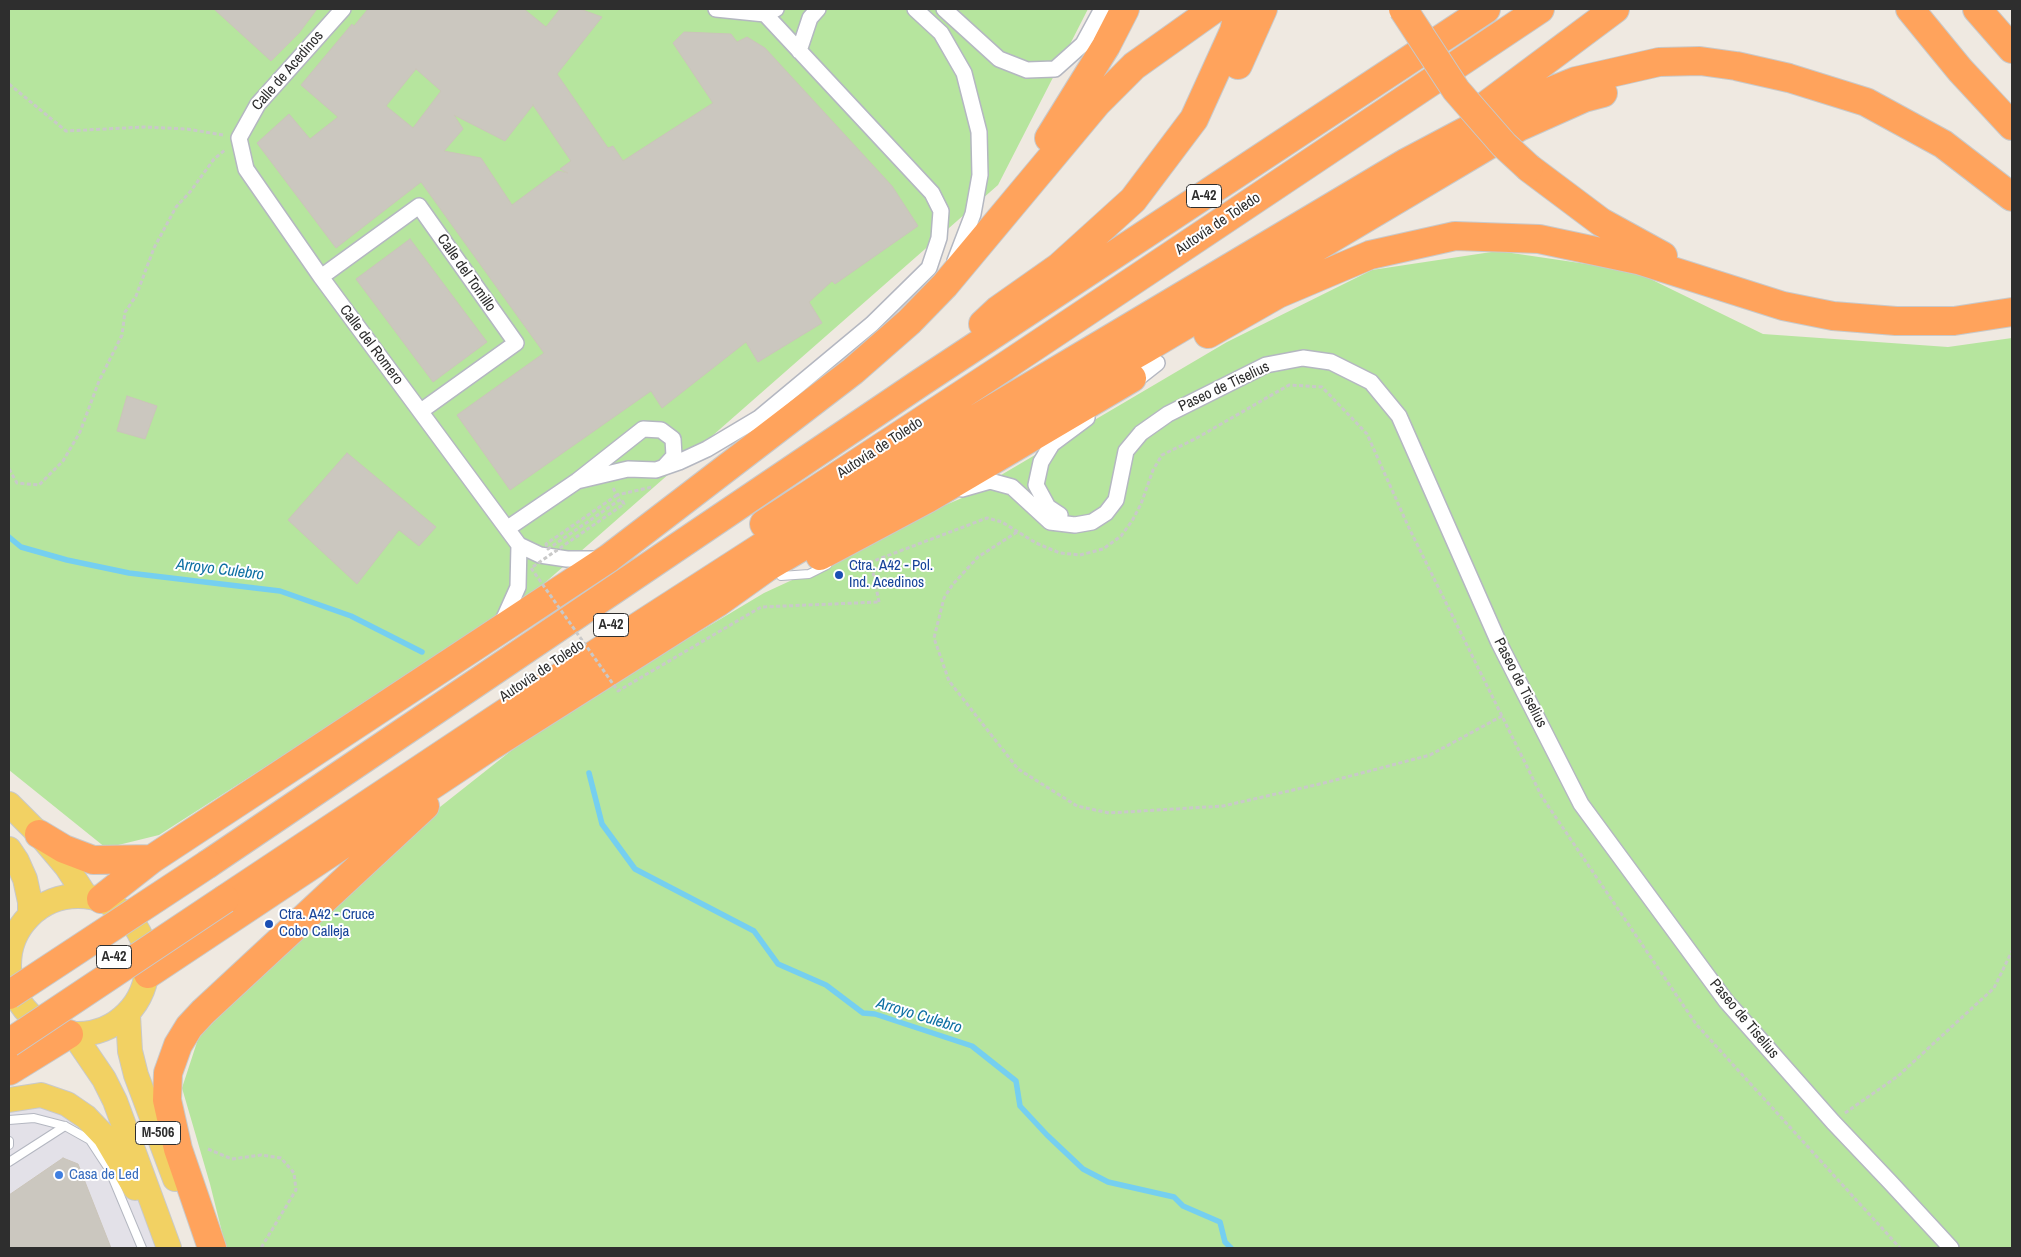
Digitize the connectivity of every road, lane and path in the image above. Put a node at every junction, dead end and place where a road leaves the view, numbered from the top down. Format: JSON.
{"nodes":[{"id":1,"x":343,"y":9,"type":"edge"},
{"id":2,"x":716,"y":9,"type":"edge"},
{"id":3,"x":818,"y":9,"type":"edge"},
{"id":4,"x":915,"y":9,"type":"edge"},
{"id":5,"x":944,"y":9,"type":"edge"},
{"id":6,"x":1102,"y":9,"type":"edge"},
{"id":7,"x":1125,"y":9,"type":"edge"},
{"id":8,"x":1214,"y":9,"type":"edge"},
{"id":9,"x":1403,"y":9,"type":"edge"},
{"id":10,"x":1486,"y":9,"type":"edge"},
{"id":11,"x":1540,"y":9,"type":"edge"},
{"id":12,"x":1615,"y":9,"type":"edge"},
{"id":13,"x":1910,"y":9,"type":"edge"},
{"id":14,"x":1977,"y":9,"type":"edge"},
{"id":15,"x":770,"y":11,"type":"edge"},
{"id":16,"x":1249,"y":17,"type":"edge"},
{"id":17,"x":2012,"y":48,"type":"edge"},
{"id":18,"x":799,"y":51,"type":"junction"},
{"id":19,"x":1789,"y":78,"type":"junction"},
{"id":20,"x":9,"y":84,"type":"edge"},
{"id":21,"x":2012,"y":126,"type":"edge"},
{"id":22,"x":238,"y":138,"type":"junction"},
{"id":23,"x":1407,"y":162,"type":"junction"},
{"id":24,"x":2012,"y":197,"type":"edge"},
{"id":25,"x":997,"y":222,"type":"junction"},
{"id":26,"x":321,"y":277,"type":"junction"},
{"id":27,"x":945,"y":285,"type":"junction"},
{"id":28,"x":1731,"y":289,"type":"junction"},
{"id":29,"x":2012,"y":312,"type":"edge"},
{"id":30,"x":1157,"y":363,"type":"junction"},
{"id":31,"x":1004,"y":367,"type":"junction"},
{"id":32,"x":920,"y":383,"type":"junction"},
{"id":33,"x":420,"y":411,"type":"junction"},
{"id":34,"x":664,"y":467,"type":"junction"},
{"id":35,"x":9,"y":469,"type":"edge"},
{"id":36,"x":577,"y":481,"type":"junction"},
{"id":37,"x":655,"y":487,"type":"dead end"},
{"id":38,"x":927,"y":499,"type":"junction"},
{"id":39,"x":1136,"y":516,"type":"dead end"},
{"id":40,"x":1075,"y":525,"type":"junction"},
{"id":41,"x":508,"y":528,"type":"junction"},
{"id":42,"x":769,"y":542,"type":"junction"},
{"id":43,"x":519,"y":545,"type":"junction"},
{"id":44,"x":609,"y":558,"type":"junction"},
{"id":45,"x":833,"y":562,"type":"dead end"},
{"id":46,"x":781,"y":576,"type":"junction"},
{"id":47,"x":717,"y":603,"type":"junction"},
{"id":48,"x":498,"y":631,"type":"junction"},
{"id":49,"x":1502,"y":716,"type":"junction"},
{"id":50,"x":488,"y":748,"type":"junction"},
{"id":51,"x":9,"y":804,"type":"edge"},
{"id":52,"x":39,"y":834,"type":"junction"},
{"id":53,"x":9,"y":849,"type":"edge"},
{"id":54,"x":152,"y":859,"type":"junction"},
{"id":55,"x":217,"y":883,"type":"junction"},
{"id":56,"x":93,"y":897,"type":"junction"},
{"id":57,"x":30,"y":914,"type":"junction"},
{"id":58,"x":12,"y":938,"type":"edge"},
{"id":59,"x":2012,"y":951,"type":"edge"},
{"id":60,"x":148,"y":974,"type":"junction"},
{"id":61,"x":9,"y":995,"type":"edge"},
{"id":62,"x":128,"y":1015,"type":"junction"},
{"id":63,"x":9,"y":1027,"type":"edge"},
{"id":64,"x":72,"y":1034,"type":"junction"},
{"id":65,"x":9,"y":1043,"type":"edge"},
{"id":66,"x":9,"y":1072,"type":"edge"},
{"id":67,"x":9,"y":1100,"type":"edge"},
{"id":68,"x":9,"y":1120,"type":"edge"},
{"id":69,"x":1833,"y":1122,"type":"junction"},
{"id":70,"x":64,"y":1126,"type":"junction"},
{"id":71,"x":9,"y":1141,"type":"edge"},
{"id":72,"x":9,"y":1145,"type":"edge"},
{"id":73,"x":208,"y":1149,"type":"dead end"},
{"id":74,"x":9,"y":1162,"type":"edge"},
{"id":75,"x":167,"y":1245,"type":"edge"},
{"id":76,"x":142,"y":1248,"type":"edge"},
{"id":77,"x":201,"y":1248,"type":"edge"},
{"id":78,"x":212,"y":1248,"type":"edge"},
{"id":79,"x":261,"y":1248,"type":"edge"},
{"id":80,"x":1900,"y":1248,"type":"edge"},
{"id":81,"x":1951,"y":1248,"type":"edge"}],
"edges":[{"from":1,"to":22,"type":"street","name":"Calle de Acedinos"},
{"from":2,"to":15,"type":"street"},
{"from":3,"to":18,"type":"street"},
{"from":4,"to":27,"type":"street"},
{"from":5,"to":6,"type":"street"},
{"from":7,"to":25,"type":"highway"},
{"from":8,"to":25,"type":"highway"},
{"from":9,"to":28,"type":"highway","bridge":true},
{"from":10,"to":32,"type":"highway","name":"Autovía de Toledo","number":"A-42"},
{"from":11,"to":31,"type":"highway","name":"Autovía de Toledo","number":"A-42"},
{"from":12,"to":23,"type":"highway"},
{"from":13,"to":21,"type":"highway"},
{"from":14,"to":17,"type":"highway"},
{"from":15,"to":18,"type":"street"},
{"from":16,"to":32,"type":"highway"},
{"from":18,"to":34,"type":"street"},
{"from":19,"to":23,"type":"highway"},
{"from":19,"to":24,"type":"highway"},
{"from":19,"to":47,"type":"highway"},
{"from":20,"to":22,"type":"path"},
{"from":22,"to":26,"type":"street","name":"Calle del Romero"},
{"from":22,"to":35,"type":"path"},
{"from":23,"to":42,"type":"highway"},
{"from":25,"to":27,"type":"highway"},
{"from":26,"to":33,"type":"street","name":"Calle del Romero"},
{"from":26,"to":33,"type":"street","name":"Calle del Tomillo"},
{"from":27,"to":44,"type":"highway"},
{"from":28,"to":29,"type":"highway"},
{"from":28,"to":30,"type":"highway"},
{"from":30,"to":38,"type":"highway"},
{"from":30,"to":40,"type":"street"},
{"from":31,"to":42,"type":"highway"},
{"from":31,"to":55,"type":"highway","name":"Autovía de Toledo","number":"A-42"},
{"from":32,"to":55,"type":"highway","name":"Autovía de Toledo","number":"A-42"},
{"from":33,"to":41,"type":"street","name":"Calle del Romero"},
{"from":34,"to":36,"type":"street"},
{"from":34,"to":36,"type":"street"},
{"from":36,"to":41,"type":"street"},
{"from":37,"to":49,"type":"path","bridge":true},
{"from":38,"to":40,"type":"street"},
{"from":38,"to":46,"type":"highway"},
{"from":39,"to":49,"type":"path"},
{"from":40,"to":69,"type":"street","name":"Paseo de Tiselius"},
{"from":41,"to":43,"type":"street","name":"Calle del Romero"},
{"from":42,"to":55,"type":"highway"},
{"from":43,"to":44,"type":"street"},
{"from":43,"to":48,"type":"street"},
{"from":44,"to":48,"type":"highway"},
{"from":45,"to":46,"type":"lane"},
{"from":46,"to":47,"type":"highway"},
{"from":47,"to":50,"type":"highway"},
{"from":48,"to":54,"type":"highway"},
{"from":49,"to":80,"type":"path"},
{"from":50,"to":60,"type":"highway"},
{"from":50,"to":78,"type":"highway"},
{"from":51,"to":52,"type":"main road"},
{"from":52,"to":54,"type":"highway"},
{"from":52,"to":56,"type":"main road"},
{"from":53,"to":57,"type":"main road"},
{"from":54,"to":56,"type":"highway"},
{"from":55,"to":61,"type":"highway","number":"A-42","bridge":true},
{"from":55,"to":63,"type":"highway","number":"A-42"},
{"from":55,"to":65,"type":"highway","bridge":true},
{"from":56,"to":57,"type":"main road"},
{"from":56,"to":60,"type":"main road"},
{"from":57,"to":58,"type":"main road"},
{"from":58,"to":64,"type":"main road"},
{"from":59,"to":69,"type":"path"},
{"from":60,"to":62,"type":"main road"},
{"from":62,"to":64,"type":"main road"},
{"from":62,"to":77,"type":"main road","number":"M-506"},
{"from":64,"to":66,"type":"highway"},
{"from":64,"to":75,"type":"main road","number":"M-506"},
{"from":67,"to":75,"type":"main road"},
{"from":68,"to":70,"type":"lane"},
{"from":69,"to":81,"type":"street","name":"Paseo de Tiselius"},
{"from":70,"to":74,"type":"lane"},
{"from":70,"to":76,"type":"lane"},
{"from":71,"to":72,"type":"lane"},
{"from":73,"to":79,"type":"path"}]}
